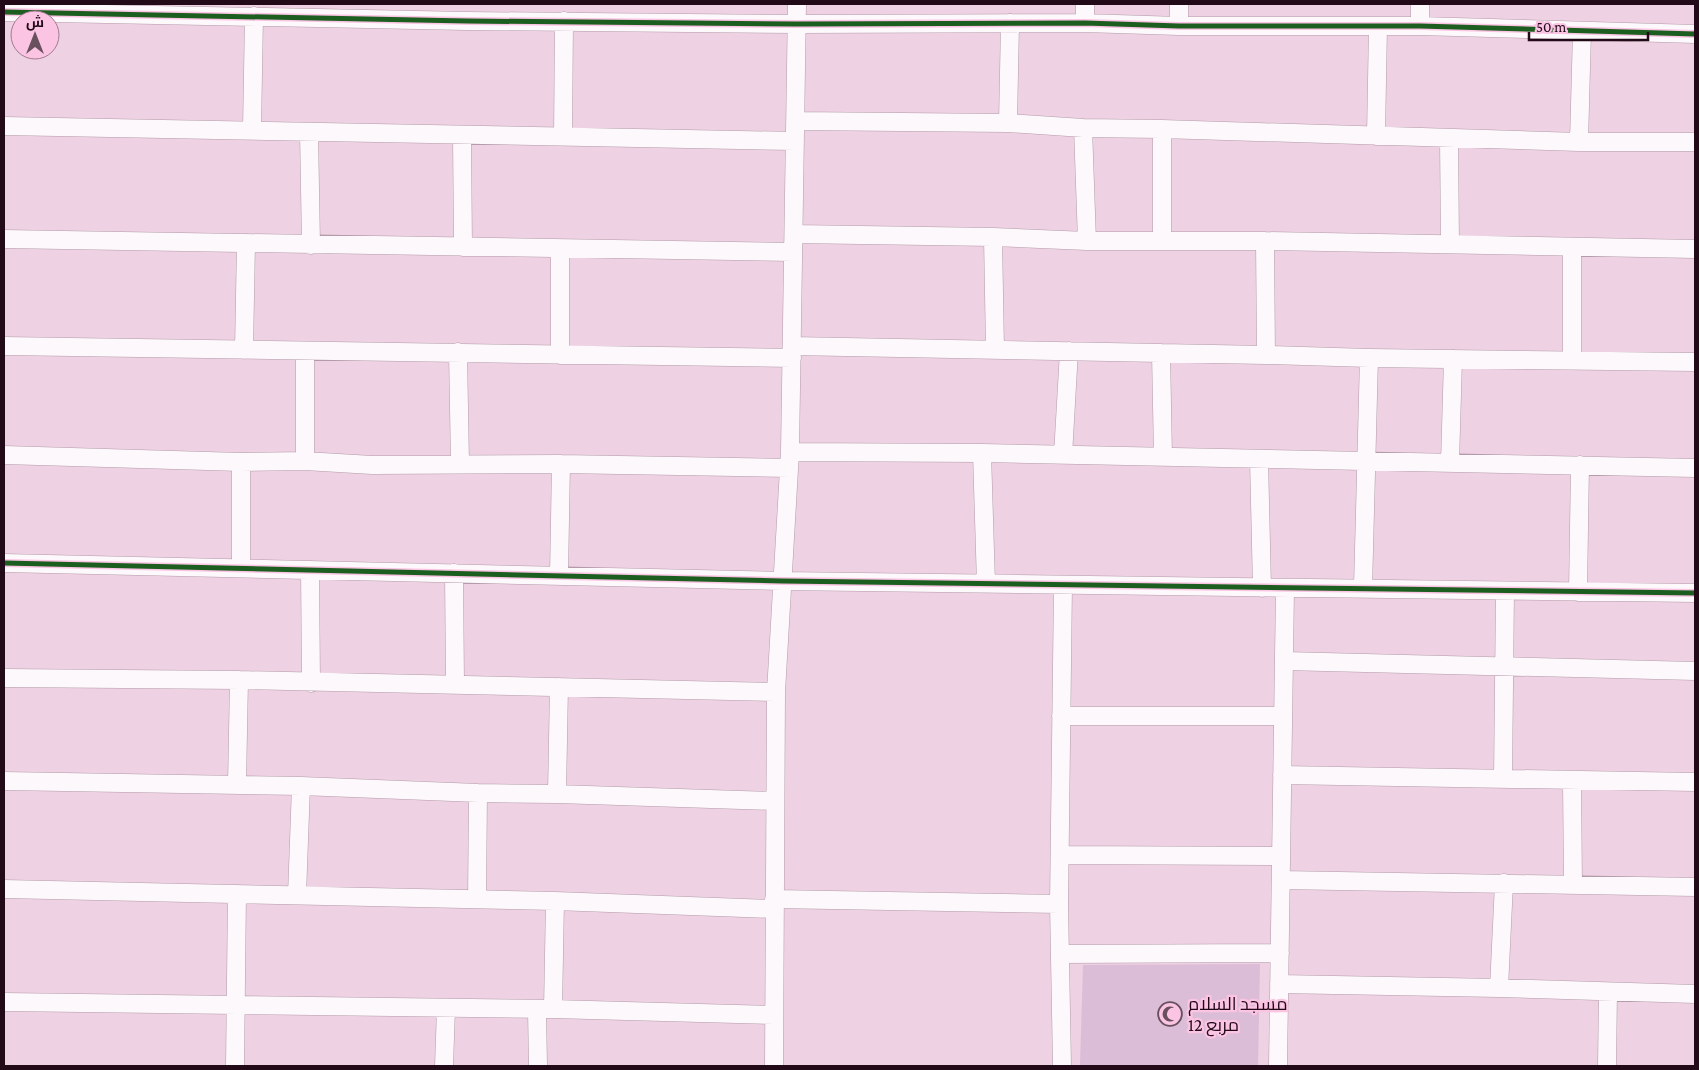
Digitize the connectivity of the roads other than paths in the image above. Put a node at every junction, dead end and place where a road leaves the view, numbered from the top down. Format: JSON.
{"nodes":[{"id":1,"x":797,"y":4,"type":"edge"},
{"id":2,"x":1085,"y":4,"type":"edge"},
{"id":3,"x":1179,"y":4,"type":"edge"},
{"id":4,"x":1420,"y":4,"type":"edge"},
{"id":5,"x":316,"y":11,"type":"edge"},
{"id":6,"x":4,"y":12,"type":"edge"},
{"id":7,"x":468,"y":12,"type":"edge"},
{"id":8,"x":254,"y":16,"type":"junction"},
{"id":9,"x":564,"y":21,"type":"junction"},
{"id":10,"x":1010,"y":23,"type":"junction"},
{"id":11,"x":1085,"y":23,"type":"junction"},
{"id":12,"x":797,"y":24,"type":"junction"},
{"id":13,"x":1179,"y":26,"type":"junction"},
{"id":14,"x":1378,"y":26,"type":"junction"},
{"id":15,"x":1420,"y":26,"type":"junction"},
{"id":16,"x":1582,"y":31,"type":"junction"},
{"id":17,"x":1695,"y":34,"type":"edge"},
{"id":18,"x":795,"y":121,"type":"junction"},
{"id":19,"x":1008,"y":123,"type":"junction"},
{"id":20,"x":4,"y":126,"type":"edge"},
{"id":21,"x":1083,"y":128,"type":"junction"},
{"id":22,"x":1162,"y":129,"type":"junction"},
{"id":23,"x":252,"y":130,"type":"junction"},
{"id":24,"x":309,"y":132,"type":"junction"},
{"id":25,"x":462,"y":135,"type":"junction"},
{"id":26,"x":563,"y":136,"type":"junction"},
{"id":27,"x":1376,"y":136,"type":"junction"},
{"id":28,"x":1449,"y":139,"type":"junction"},
{"id":29,"x":795,"y":141,"type":"junction"},
{"id":30,"x":1578,"y":142,"type":"junction"},
{"id":31,"x":1695,"y":142,"type":"edge"},
{"id":32,"x":794,"y":234,"type":"junction"},
{"id":33,"x":993,"y":237,"type":"junction"},
{"id":34,"x":4,"y":239,"type":"edge"},
{"id":35,"x":1086,"y":241,"type":"junction"},
{"id":36,"x":1162,"y":241,"type":"junction"},
{"id":37,"x":1265,"y":241,"type":"junction"},
{"id":38,"x":246,"y":243,"type":"junction"},
{"id":39,"x":1450,"y":244,"type":"junction"},
{"id":40,"x":311,"y":245,"type":"junction"},
{"id":41,"x":463,"y":247,"type":"junction"},
{"id":42,"x":1572,"y":248,"type":"junction"},
{"id":43,"x":1695,"y":248,"type":"edge"},
{"id":44,"x":560,"y":249,"type":"junction"},
{"id":45,"x":794,"y":252,"type":"junction"},
{"id":46,"x":4,"y":346,"type":"edge"},
{"id":47,"x":244,"y":350,"type":"junction"},
{"id":48,"x":995,"y":350,"type":"junction"},
{"id":49,"x":305,"y":351,"type":"junction"},
{"id":50,"x":1069,"y":351,"type":"junction"},
{"id":51,"x":458,"y":352,"type":"junction"},
{"id":52,"x":792,"y":352,"type":"junction"},
{"id":53,"x":1161,"y":353,"type":"junction"},
{"id":54,"x":1266,"y":354,"type":"junction"},
{"id":55,"x":560,"y":355,"type":"junction"},
{"id":56,"x":1369,"y":358,"type":"junction"},
{"id":57,"x":1453,"y":359,"type":"junction"},
{"id":58,"x":1572,"y":361,"type":"junction"},
{"id":59,"x":1695,"y":362,"type":"edge"},
{"id":60,"x":982,"y":453,"type":"junction"},
{"id":61,"x":1063,"y":455,"type":"junction"},
{"id":62,"x":4,"y":456,"type":"edge"},
{"id":63,"x":1163,"y":456,"type":"junction"},
{"id":64,"x":1259,"y":459,"type":"junction"},
{"id":65,"x":789,"y":460,"type":"junction"},
{"id":66,"x":1366,"y":460,"type":"junction"},
{"id":67,"x":305,"y":461,"type":"junction"},
{"id":68,"x":242,"y":462,"type":"junction"},
{"id":69,"x":1450,"y":462,"type":"junction"},
{"id":70,"x":460,"y":464,"type":"junction"},
{"id":71,"x":561,"y":464,"type":"junction"},
{"id":72,"x":1580,"y":465,"type":"junction"},
{"id":73,"x":1695,"y":468,"type":"edge"},
{"id":74,"x":4,"y":563,"type":"edge"},
{"id":75,"x":241,"y":568,"type":"junction"},
{"id":76,"x":310,"y":570,"type":"junction"},
{"id":77,"x":454,"y":573,"type":"junction"},
{"id":78,"x":559,"y":576,"type":"junction"},
{"id":79,"x":782,"y":581,"type":"junction"},
{"id":80,"x":986,"y":584,"type":"junction"},
{"id":81,"x":1063,"y":585,"type":"junction"},
{"id":82,"x":1262,"y":588,"type":"junction"},
{"id":83,"x":1285,"y":588,"type":"junction"},
{"id":84,"x":1363,"y":588,"type":"junction"},
{"id":85,"x":1505,"y":591,"type":"junction"},
{"id":86,"x":1578,"y":592,"type":"junction"},
{"id":87,"x":1695,"y":593,"type":"edge"},
{"id":88,"x":1284,"y":661,"type":"junction"},
{"id":89,"x":1504,"y":667,"type":"junction"},
{"id":90,"x":1695,"y":671,"type":"edge"},
{"id":91,"x":4,"y":678,"type":"edge"},
{"id":92,"x":240,"y":680,"type":"junction"},
{"id":93,"x":311,"y":683,"type":"junction"},
{"id":94,"x":455,"y":685,"type":"junction"},
{"id":95,"x":559,"y":687,"type":"junction"},
{"id":96,"x":776,"y":692,"type":"junction"},
{"id":97,"x":1062,"y":716,"type":"junction"},
{"id":98,"x":1283,"y":716,"type":"junction"},
{"id":99,"x":1282,"y":775,"type":"junction"},
{"id":100,"x":1503,"y":779,"type":"junction"},
{"id":101,"x":4,"y":781,"type":"edge"},
{"id":102,"x":1572,"y":782,"type":"junction"},
{"id":103,"x":1695,"y":782,"type":"edge"},
{"id":104,"x":237,"y":785,"type":"junction"},
{"id":105,"x":300,"y":786,"type":"junction"},
{"id":106,"x":478,"y":793,"type":"junction"},
{"id":107,"x":557,"y":794,"type":"junction"},
{"id":108,"x":775,"y":801,"type":"junction"},
{"id":109,"x":1060,"y":856,"type":"junction"},
{"id":110,"x":1281,"y":856,"type":"junction"},
{"id":111,"x":1281,"y":880,"type":"junction"},
{"id":112,"x":1504,"y":883,"type":"junction"},
{"id":113,"x":1573,"y":885,"type":"junction"},
{"id":114,"x":1695,"y":887,"type":"edge"},
{"id":115,"x":4,"y":889,"type":"edge"},
{"id":116,"x":237,"y":894,"type":"junction"},
{"id":117,"x":297,"y":896,"type":"junction"},
{"id":118,"x":477,"y":899,"type":"junction"},
{"id":119,"x":555,"y":901,"type":"junction"},
{"id":120,"x":774,"y":904,"type":"junction"},
{"id":121,"x":1059,"y":904,"type":"junction"},
{"id":122,"x":1280,"y":953,"type":"junction"},
{"id":123,"x":1060,"y":954,"type":"junction"},
{"id":124,"x":1279,"y":984,"type":"junction"},
{"id":125,"x":1499,"y":988,"type":"junction"},
{"id":126,"x":1608,"y":992,"type":"junction"},
{"id":127,"x":1695,"y":994,"type":"edge"},
{"id":128,"x":4,"y":1002,"type":"edge"},
{"id":129,"x":235,"y":1005,"type":"junction"},
{"id":130,"x":446,"y":1009,"type":"junction"},
{"id":131,"x":545,"y":1010,"type":"junction"},
{"id":132,"x":774,"y":1015,"type":"junction"},
{"id":133,"x":234,"y":1066,"type":"edge"},
{"id":134,"x":444,"y":1066,"type":"edge"},
{"id":135,"x":538,"y":1066,"type":"edge"},
{"id":136,"x":774,"y":1066,"type":"edge"},
{"id":137,"x":1062,"y":1066,"type":"edge"},
{"id":138,"x":1278,"y":1066,"type":"edge"},
{"id":139,"x":1607,"y":1066,"type":"edge"}],
"edges":[{"from":1,"to":12,"type":"street"},
{"from":2,"to":11,"type":"street"},
{"from":3,"to":13,"type":"street"},
{"from":4,"to":15,"type":"street"},
{"from":5,"to":7,"type":"street"},
{"from":5,"to":8,"type":"street"},
{"from":6,"to":8,"type":"street"},
{"from":7,"to":9,"type":"street"},
{"from":8,"to":23,"type":"street"},
{"from":9,"to":12,"type":"street"},
{"from":9,"to":26,"type":"street"},
{"from":10,"to":11,"type":"street"},
{"from":10,"to":12,"type":"street"},
{"from":10,"to":19,"type":"street"},
{"from":11,"to":13,"type":"street"},
{"from":12,"to":18,"type":"street"},
{"from":13,"to":14,"type":"street"},
{"from":14,"to":15,"type":"street"},
{"from":14,"to":27,"type":"street"},
{"from":15,"to":16,"type":"street"},
{"from":16,"to":17,"type":"street"},
{"from":16,"to":30,"type":"street"},
{"from":18,"to":19,"type":"street"},
{"from":18,"to":29,"type":"street"},
{"from":19,"to":21,"type":"street"},
{"from":20,"to":23,"type":"street"},
{"from":21,"to":22,"type":"street"},
{"from":21,"to":35,"type":"street"},
{"from":22,"to":27,"type":"street"},
{"from":22,"to":36,"type":"street"},
{"from":23,"to":24,"type":"street"},
{"from":24,"to":25,"type":"street"},
{"from":24,"to":40,"type":"street"},
{"from":25,"to":26,"type":"street"},
{"from":25,"to":41,"type":"street"},
{"from":26,"to":29,"type":"street"},
{"from":27,"to":28,"type":"street"},
{"from":28,"to":30,"type":"street"},
{"from":28,"to":39,"type":"street"},
{"from":29,"to":32,"type":"street"},
{"from":30,"to":31,"type":"street"},
{"from":32,"to":33,"type":"street"},
{"from":32,"to":45,"type":"street"},
{"from":33,"to":35,"type":"street"},
{"from":33,"to":48,"type":"street"},
{"from":34,"to":38,"type":"street"},
{"from":35,"to":36,"type":"street"},
{"from":36,"to":37,"type":"street"},
{"from":37,"to":39,"type":"street"},
{"from":37,"to":54,"type":"street"},
{"from":38,"to":40,"type":"street"},
{"from":38,"to":47,"type":"street"},
{"from":39,"to":42,"type":"street"},
{"from":40,"to":41,"type":"street"},
{"from":41,"to":44,"type":"street"},
{"from":42,"to":43,"type":"street"},
{"from":42,"to":58,"type":"street"},
{"from":44,"to":45,"type":"street"},
{"from":44,"to":55,"type":"street"},
{"from":45,"to":52,"type":"street"},
{"from":46,"to":47,"type":"street"},
{"from":47,"to":49,"type":"street"},
{"from":48,"to":50,"type":"street"},
{"from":48,"to":52,"type":"street"},
{"from":49,"to":51,"type":"street"},
{"from":49,"to":67,"type":"street"},
{"from":50,"to":53,"type":"street"},
{"from":50,"to":61,"type":"street"},
{"from":51,"to":55,"type":"street"},
{"from":51,"to":70,"type":"street"},
{"from":52,"to":55,"type":"street"},
{"from":52,"to":65,"type":"street"},
{"from":53,"to":54,"type":"street"},
{"from":53,"to":63,"type":"street"},
{"from":54,"to":56,"type":"street"},
{"from":56,"to":57,"type":"street"},
{"from":56,"to":66,"type":"street"},
{"from":57,"to":58,"type":"street"},
{"from":57,"to":69,"type":"street"},
{"from":58,"to":59,"type":"street"},
{"from":60,"to":61,"type":"street"},
{"from":60,"to":65,"type":"street"},
{"from":60,"to":80,"type":"street"},
{"from":61,"to":63,"type":"street"},
{"from":62,"to":68,"type":"street"},
{"from":63,"to":64,"type":"street"},
{"from":64,"to":66,"type":"street"},
{"from":64,"to":82,"type":"street"},
{"from":65,"to":71,"type":"street"},
{"from":65,"to":79,"type":"street"},
{"from":66,"to":69,"type":"street"},
{"from":66,"to":84,"type":"street"},
{"from":67,"to":68,"type":"street"},
{"from":67,"to":70,"type":"street"},
{"from":68,"to":75,"type":"street"},
{"from":69,"to":72,"type":"street"},
{"from":70,"to":71,"type":"street"},
{"from":71,"to":78,"type":"street"},
{"from":72,"to":73,"type":"street"},
{"from":72,"to":86,"type":"street"},
{"from":74,"to":75,"type":"street"},
{"from":75,"to":76,"type":"street"},
{"from":76,"to":77,"type":"street"},
{"from":76,"to":93,"type":"street"},
{"from":77,"to":78,"type":"street"},
{"from":77,"to":94,"type":"street"},
{"from":78,"to":79,"type":"street"},
{"from":79,"to":80,"type":"street"},
{"from":79,"to":96,"type":"street"},
{"from":80,"to":81,"type":"street"},
{"from":81,"to":82,"type":"street"},
{"from":81,"to":97,"type":"street"},
{"from":82,"to":83,"type":"street"},
{"from":83,"to":84,"type":"street"},
{"from":83,"to":88,"type":"street"},
{"from":84,"to":85,"type":"street"},
{"from":85,"to":86,"type":"street"},
{"from":85,"to":89,"type":"street"},
{"from":86,"to":87,"type":"street"},
{"from":88,"to":89,"type":"street"},
{"from":88,"to":98,"type":"street"},
{"from":89,"to":90,"type":"street"},
{"from":89,"to":100,"type":"street"},
{"from":91,"to":92,"type":"street"},
{"from":92,"to":93,"type":"street"},
{"from":92,"to":104,"type":"street"},
{"from":93,"to":94,"type":"street"},
{"from":94,"to":95,"type":"street"},
{"from":95,"to":96,"type":"street"},
{"from":95,"to":107,"type":"street"},
{"from":96,"to":108,"type":"street"},
{"from":97,"to":98,"type":"street"},
{"from":97,"to":109,"type":"street"},
{"from":98,"to":99,"type":"street"},
{"from":99,"to":100,"type":"street"},
{"from":99,"to":110,"type":"street"},
{"from":100,"to":102,"type":"street"},
{"from":101,"to":104,"type":"street"},
{"from":102,"to":103,"type":"street"},
{"from":102,"to":113,"type":"street"},
{"from":104,"to":105,"type":"street"},
{"from":105,"to":106,"type":"street"},
{"from":105,"to":117,"type":"street"},
{"from":106,"to":107,"type":"street"},
{"from":106,"to":118,"type":"street"},
{"from":107,"to":108,"type":"street"},
{"from":108,"to":120,"type":"street"},
{"from":109,"to":110,"type":"street"},
{"from":109,"to":121,"type":"street"},
{"from":110,"to":111,"type":"street"},
{"from":111,"to":112,"type":"street"},
{"from":111,"to":122,"type":"street"},
{"from":112,"to":113,"type":"street"},
{"from":112,"to":125,"type":"street"},
{"from":113,"to":114,"type":"street"},
{"from":115,"to":116,"type":"street"},
{"from":116,"to":117,"type":"street"},
{"from":116,"to":129,"type":"street"},
{"from":117,"to":118,"type":"street"},
{"from":118,"to":119,"type":"street"},
{"from":119,"to":120,"type":"street"},
{"from":119,"to":131,"type":"street"},
{"from":120,"to":121,"type":"street"},
{"from":120,"to":132,"type":"street"},
{"from":121,"to":123,"type":"street"},
{"from":122,"to":123,"type":"street"},
{"from":122,"to":124,"type":"street"},
{"from":123,"to":137,"type":"street"},
{"from":124,"to":125,"type":"street"},
{"from":124,"to":138,"type":"street"},
{"from":125,"to":126,"type":"street"},
{"from":126,"to":127,"type":"street"},
{"from":126,"to":139,"type":"street"},
{"from":128,"to":129,"type":"street"},
{"from":129,"to":130,"type":"street"},
{"from":129,"to":133,"type":"street"},
{"from":130,"to":131,"type":"street"},
{"from":130,"to":134,"type":"street"},
{"from":131,"to":132,"type":"street"},
{"from":131,"to":135,"type":"street"},
{"from":132,"to":136,"type":"street"}]}
